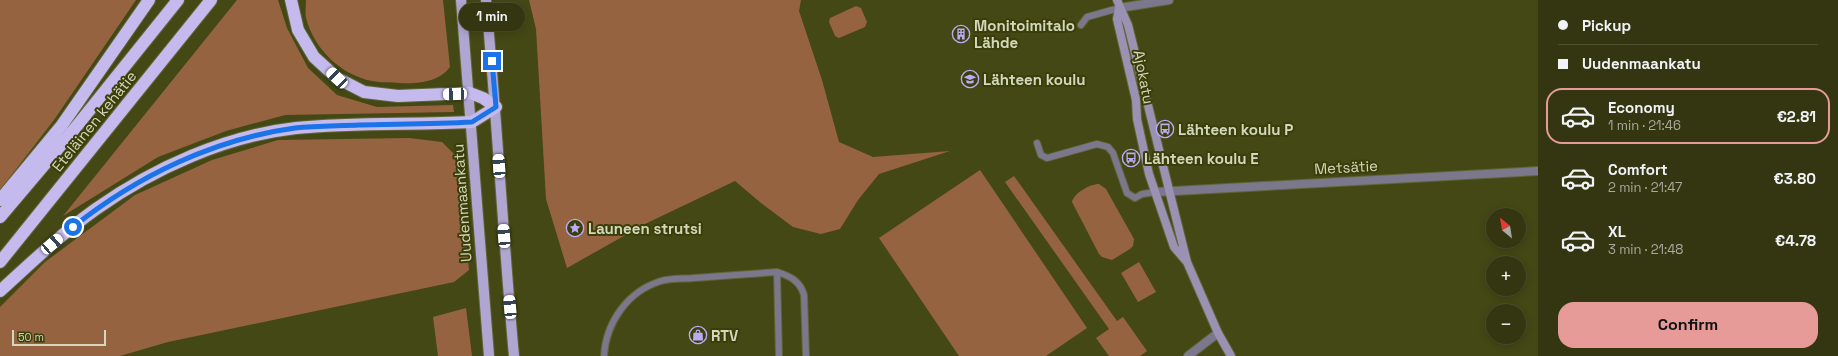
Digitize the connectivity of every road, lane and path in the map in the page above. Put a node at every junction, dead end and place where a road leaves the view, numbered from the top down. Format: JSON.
{"nodes":[{"id":1,"x":149,"y":0,"type":"edge"},
{"id":2,"x":178,"y":0,"type":"edge"},
{"id":3,"x":211,"y":0,"type":"edge"},
{"id":4,"x":291,"y":0,"type":"edge"},
{"id":5,"x":461,"y":0,"type":"edge"},
{"id":6,"x":486,"y":0,"type":"edge"},
{"id":7,"x":1169,"y":0,"type":"edge"},
{"id":8,"x":1118,"y":4,"type":"edge"},
{"id":9,"x":1081,"y":25,"type":"dead end"},
{"id":10,"x":470,"y":94,"type":"junction"},
{"id":11,"x":496,"y":107,"type":"junction"},
{"id":12,"x":472,"y":122,"type":"junction"},
{"id":13,"x":1037,"y":143,"type":"dead end"},
{"id":14,"x":1538,"y":171,"type":"edge"},
{"id":15,"x":1169,"y":190,"type":"junction"},
{"id":16,"x":1156,"y":192,"type":"junction"},
{"id":17,"x":0,"y":200,"type":"edge"},
{"id":18,"x":0,"y":217,"type":"edge"},
{"id":19,"x":0,"y":262,"type":"edge"},
{"id":20,"x":1187,"y":262,"type":"junction"},
{"id":21,"x":777,"y":272,"type":"junction"},
{"id":22,"x":0,"y":292,"type":"edge"},
{"id":23,"x":1218,"y":333,"type":"junction"},
{"id":24,"x":489,"y":356,"type":"edge"},
{"id":25,"x":514,"y":356,"type":"edge"},
{"id":26,"x":604,"y":356,"type":"edge"},
{"id":27,"x":779,"y":356,"type":"edge"},
{"id":28,"x":806,"y":356,"type":"edge"},
{"id":29,"x":1188,"y":356,"type":"edge"},
{"id":30,"x":1231,"y":356,"type":"edge"}],
"edges":[{"from":1,"to":17,"type":"highway"},
{"from":2,"to":18,"type":"highway","name":"Eteläinen kehätie"},
{"from":3,"to":19,"type":"highway","name":"Eteläinen kehätie"},
{"from":4,"to":10,"type":"highway"},
{"from":5,"to":10,"type":"main road","name":"Uudenmaankatu"},
{"from":6,"to":11,"type":"main road"},
{"from":7,"to":8,"type":"street"},
{"from":8,"to":9,"type":"lane"},
{"from":8,"to":15,"type":"street","name":"Ajokatu"},
{"from":8,"to":16,"type":"street","name":"Ajokatu"},
{"from":10,"to":11,"type":"highway"},
{"from":10,"to":12,"type":"main road","name":"Uudenmaankatu"},
{"from":11,"to":12,"type":"highway"},
{"from":11,"to":25,"type":"main road"},
{"from":12,"to":22,"type":"highway"},
{"from":12,"to":24,"type":"main road","name":"Uudenmaankatu"},
{"from":13,"to":16,"type":"lane"},
{"from":14,"to":15,"type":"street","name":"Metsätie"},
{"from":15,"to":16,"type":"street","name":"Metsätie"},
{"from":15,"to":20,"type":"street","name":"Ajokatu"},
{"from":16,"to":20,"type":"street","name":"Ajokatu"},
{"from":20,"to":23,"type":"street","name":"Ajokatu"},
{"from":21,"to":26,"type":"lane"},
{"from":21,"to":27,"type":"lane"},
{"from":21,"to":28,"type":"lane"},
{"from":23,"to":29,"type":"street"},
{"from":23,"to":30,"type":"street","name":"Ajokatu"}]}
